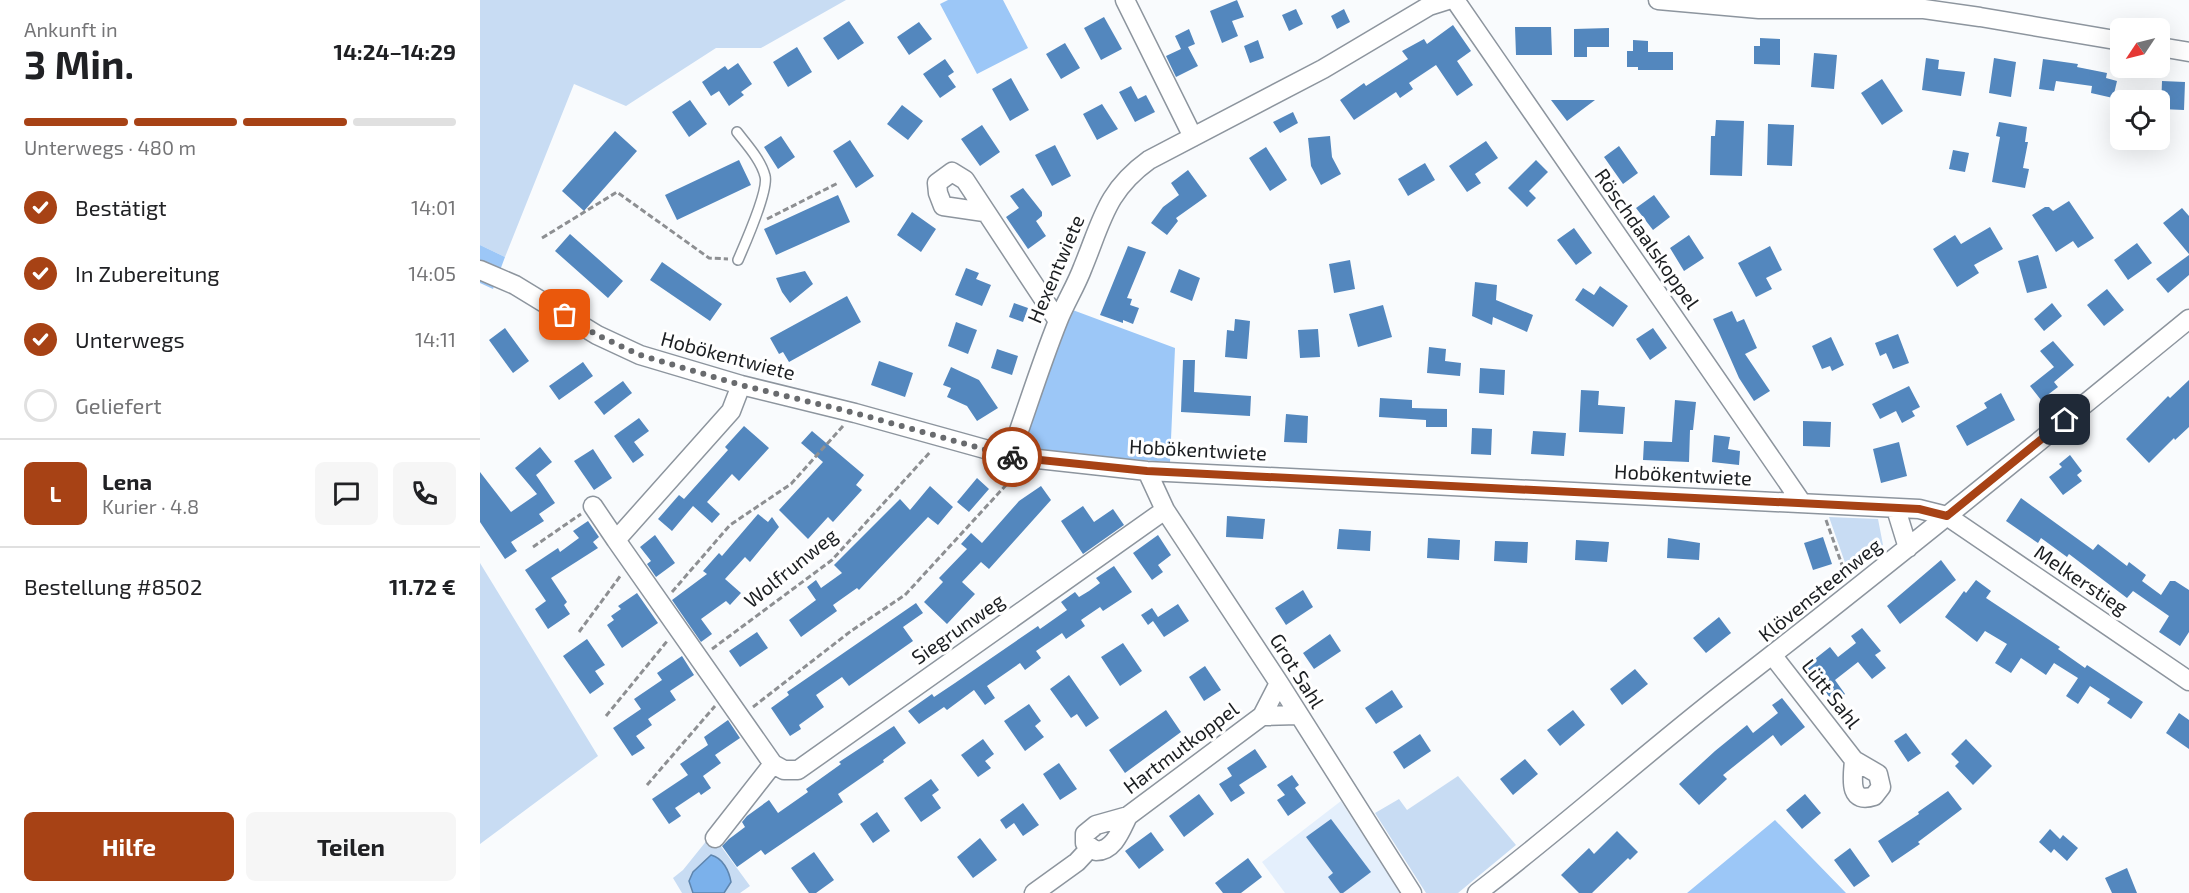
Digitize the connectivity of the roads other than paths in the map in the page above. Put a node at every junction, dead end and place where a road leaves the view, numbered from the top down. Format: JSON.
{"nodes":[{"id":1,"x":1125,"y":0,"type":"edge"},
{"id":2,"x":1448,"y":0,"type":"edge"},
{"id":3,"x":1455,"y":0,"type":"edge"},
{"id":4,"x":1658,"y":0,"type":"edge"},
{"id":5,"x":1966,"y":0,"type":"edge"},
{"id":6,"x":1766,"y":5,"type":"edge"},
{"id":7,"x":1980,"y":16,"type":"junction"},
{"id":8,"x":2110,"y":38,"type":"edge"},
{"id":9,"x":2170,"y":49,"type":"edge"},
{"id":10,"x":2189,"y":52,"type":"edge"},
{"id":11,"x":737,"y":132,"type":"dead end"},
{"id":12,"x":1193,"y":137,"type":"junction"},
{"id":13,"x":984,"y":212,"type":"dead end"},
{"id":14,"x":738,"y":260,"type":"road end"},
{"id":15,"x":480,"y":270,"type":"edge"},
{"id":16,"x":2189,"y":319,"type":"edge"},
{"id":17,"x":1058,"y":321,"type":"junction"},
{"id":18,"x":741,"y":385,"type":"junction"},
{"id":19,"x":1010,"y":456,"type":"junction"},
{"id":20,"x":1147,"y":471,"type":"junction"},
{"id":21,"x":1802,"y":503,"type":"junction"},
{"id":22,"x":592,"y":506,"type":"road end"},
{"id":23,"x":1896,"y":509,"type":"junction"},
{"id":24,"x":1165,"y":510,"type":"junction"},
{"id":25,"x":1947,"y":516,"type":"junction"},
{"id":26,"x":616,"y":540,"type":"junction"},
{"id":27,"x":1908,"y":548,"type":"junction"},
{"id":28,"x":1773,"y":656,"type":"junction"},
{"id":29,"x":2189,"y":681,"type":"edge"},
{"id":30,"x":1279,"y":682,"type":"junction"},
{"id":31,"x":1298,"y":715,"type":"junction"},
{"id":32,"x":1262,"y":716,"type":"junction"},
{"id":33,"x":1854,"y":760,"type":"dead end"},
{"id":34,"x":773,"y":764,"type":"junction"},
{"id":35,"x":715,"y":838,"type":"dead end"},
{"id":36,"x":1034,"y":893,"type":"edge"},
{"id":37,"x":1412,"y":893,"type":"edge"},
{"id":38,"x":1477,"y":893,"type":"edge"}],
"edges":[{"from":1,"to":12,"type":"street"},
{"from":2,"to":12,"type":"street","name":"Hexentwiete"},
{"from":3,"to":21,"type":"street","name":"Röschdaalskoppel"},
{"from":4,"to":6,"type":"street"},
{"from":5,"to":7,"type":"street"},
{"from":6,"to":7,"type":"street"},
{"from":7,"to":8,"type":"street"},
{"from":9,"to":10,"type":"street"},
{"from":11,"to":14,"type":"lane"},
{"from":12,"to":17,"type":"street","name":"Hexentwiete"},
{"from":13,"to":17,"type":"street"},
{"from":15,"to":18,"type":"street","name":"Hobökentwiete"},
{"from":16,"to":25,"type":"street","name":"Klövensteenweg"},
{"from":17,"to":19,"type":"street","name":"Hexentwiete"},
{"from":18,"to":19,"type":"street","name":"Hobökentwiete"},
{"from":18,"to":26,"type":"street"},
{"from":19,"to":20,"type":"street","name":"Hobökentwiete"},
{"from":20,"to":21,"type":"street","name":"Hobökentwiete"},
{"from":20,"to":24,"type":"street","name":"Grot Sahl"},
{"from":21,"to":23,"type":"street","name":"Hobökentwiete"},
{"from":22,"to":26,"type":"street"},
{"from":23,"to":25,"type":"street","name":"Hobökentwiete"},
{"from":23,"to":27,"type":"street"},
{"from":24,"to":30,"type":"street","name":"Grot Sahl"},
{"from":24,"to":34,"type":"street","name":"Siegrunweg"},
{"from":25,"to":27,"type":"street","name":"Klövensteenweg"},
{"from":25,"to":29,"type":"street","name":"Melkerstieg"},
{"from":26,"to":34,"type":"street"},
{"from":27,"to":28,"type":"street","name":"Klövensteenweg"},
{"from":28,"to":33,"type":"street","name":"Lütt Sahl"},
{"from":28,"to":38,"type":"street","name":"Klövensteenweg"},
{"from":30,"to":31,"type":"street","name":"Grot Sahl"},
{"from":30,"to":32,"type":"street","name":"Hartmutkoppel"},
{"from":31,"to":32,"type":"street","name":"Hartmutkoppel"},
{"from":31,"to":37,"type":"street","name":"Grot Sahl"},
{"from":32,"to":36,"type":"street","name":"Hartmutkoppel"},
{"from":34,"to":35,"type":"street"}]}
